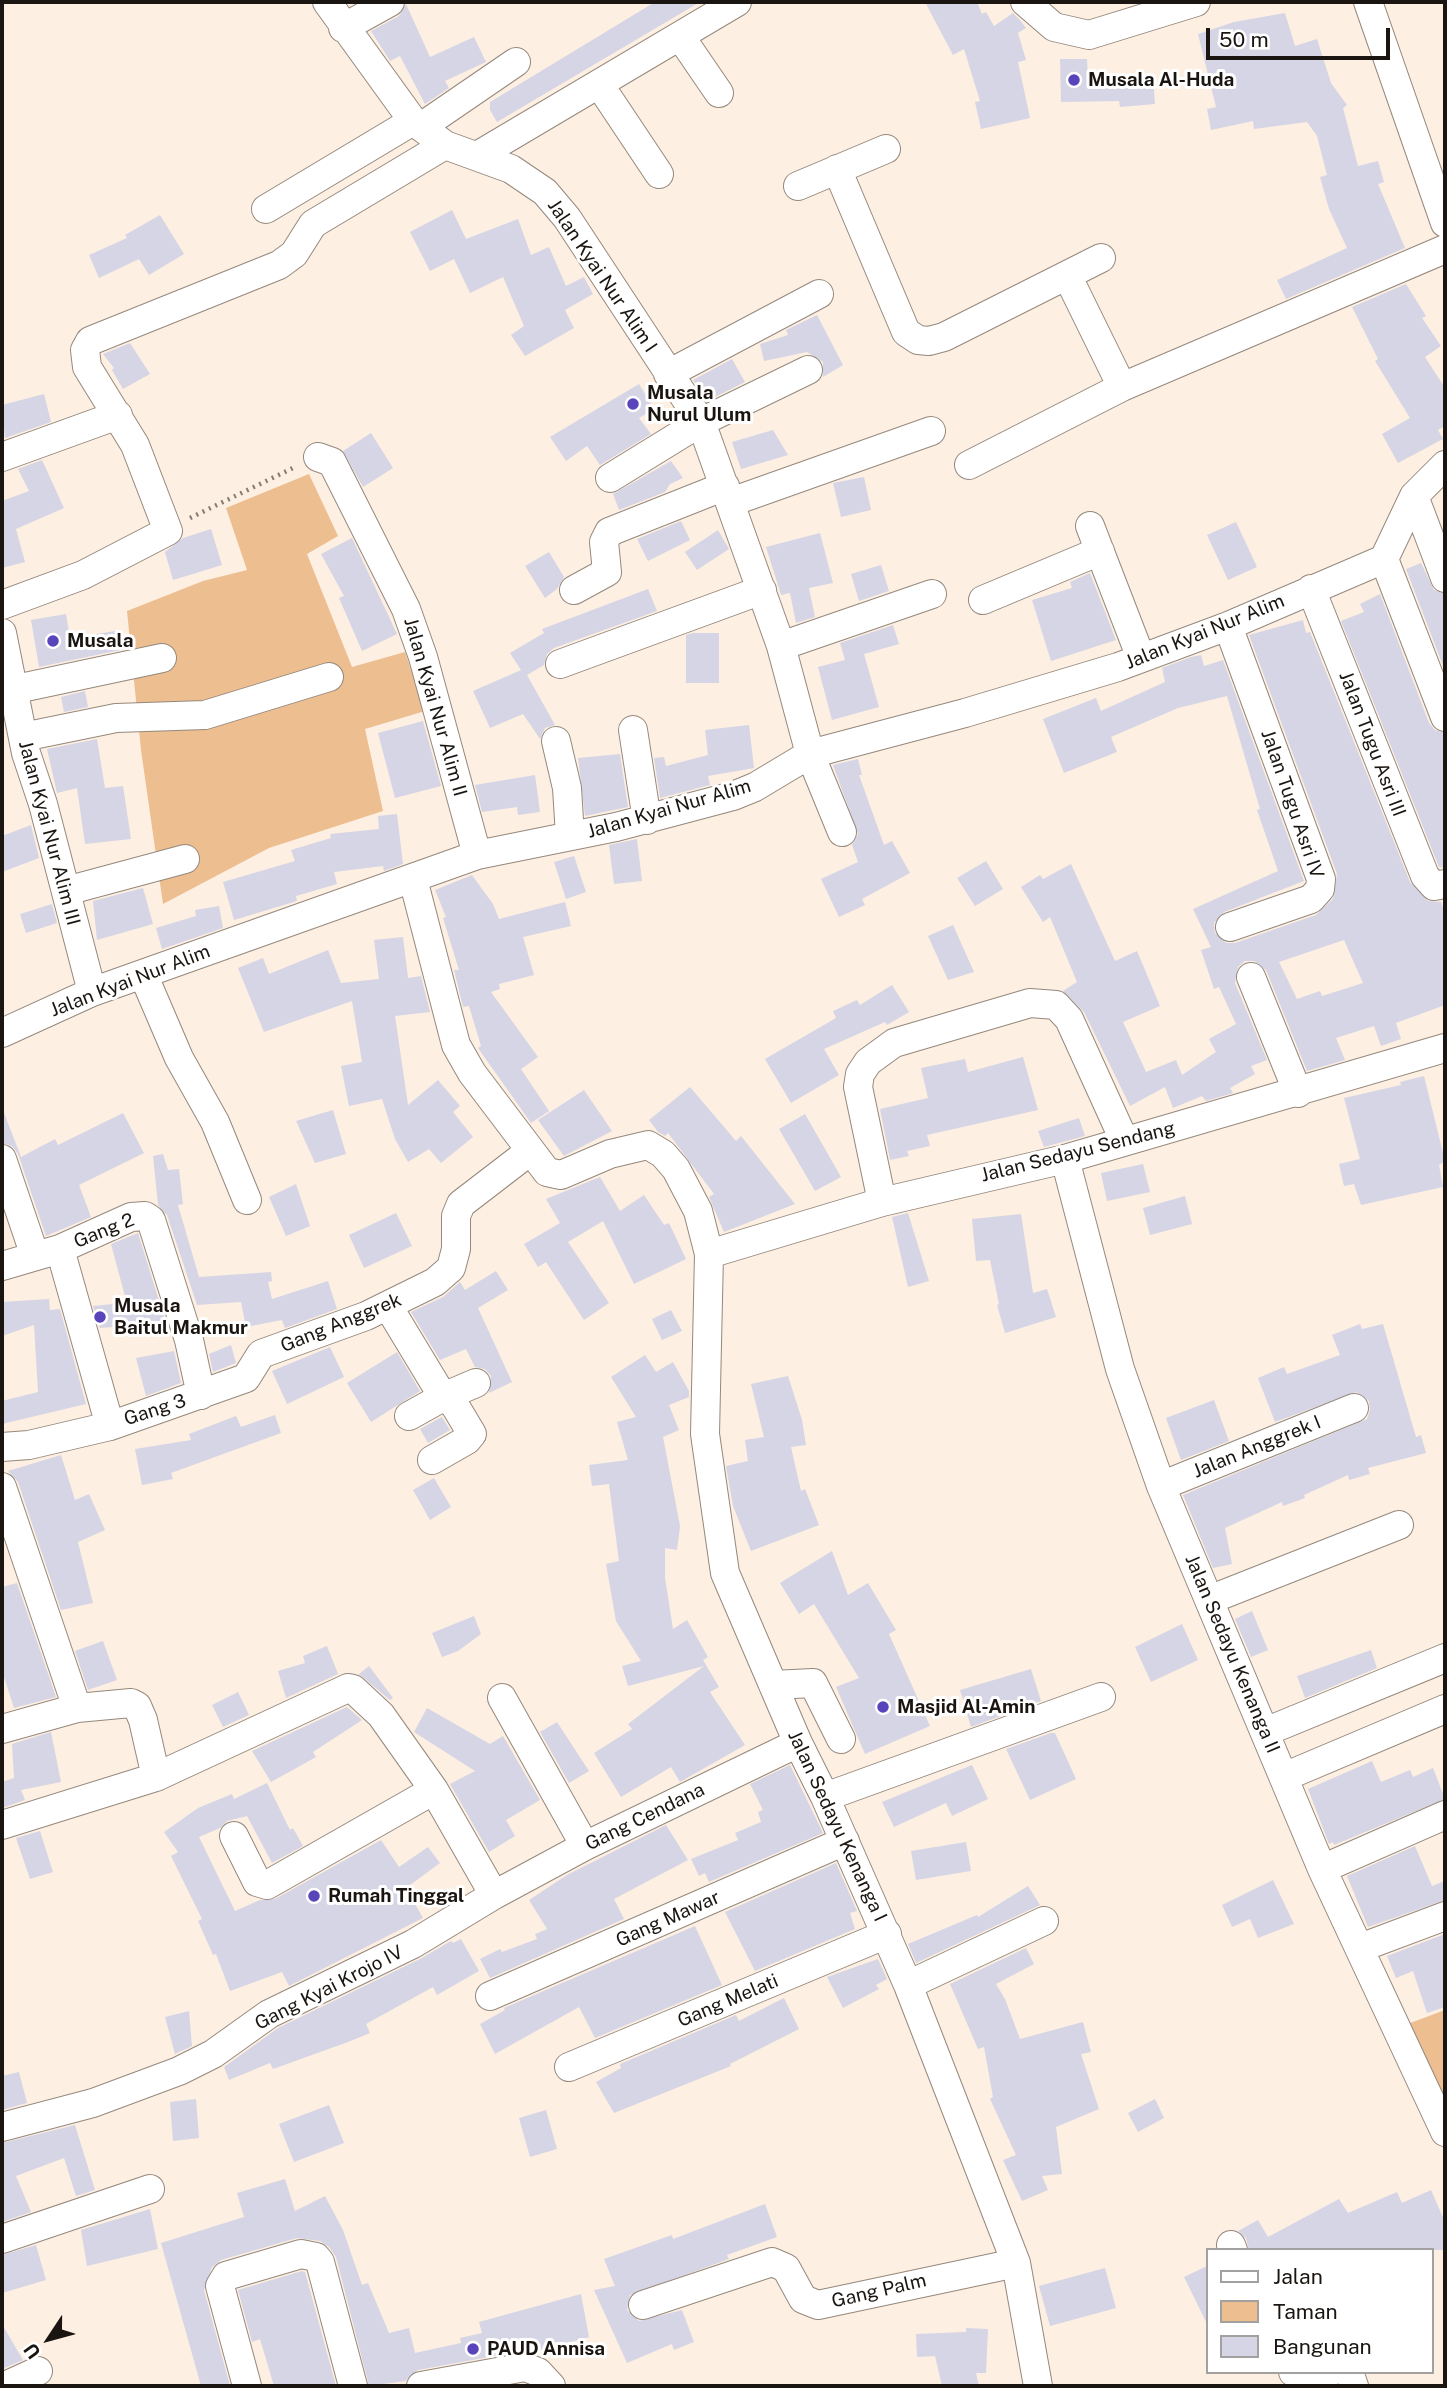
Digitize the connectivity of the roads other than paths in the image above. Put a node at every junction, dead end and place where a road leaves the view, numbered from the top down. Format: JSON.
{"nodes":[{"id":1,"x":327,"y":2,"type":"edge"},
{"id":2,"x":390,"y":2,"type":"edge"},
{"id":3,"x":737,"y":2,"type":"edge"},
{"id":4,"x":1025,"y":2,"type":"edge"},
{"id":5,"x":1196,"y":2,"type":"edge"},
{"id":6,"x":1368,"y":2,"type":"edge"},
{"id":7,"x":343,"y":28,"type":"junction"},
{"id":8,"x":680,"y":36,"type":"junction"},
{"id":9,"x":516,"y":62,"type":"dead end"},
{"id":10,"x":599,"y":84,"type":"junction"},
{"id":11,"x":719,"y":93,"type":"dead end"},
{"id":12,"x":417,"y":124,"type":"junction"},
{"id":13,"x":445,"y":145,"type":"junction"},
{"id":14,"x":886,"y":149,"type":"dead end"},
{"id":15,"x":477,"y":156,"type":"junction"},
{"id":16,"x":837,"y":169,"type":"junction"},
{"id":17,"x":659,"y":174,"type":"dead end"},
{"id":18,"x":798,"y":186,"type":"dead end"},
{"id":19,"x":266,"y":208,"type":"dead end"},
{"id":20,"x":1445,"y":223,"type":"edge"},
{"id":21,"x":1445,"y":248,"type":"edge"},
{"id":22,"x":1101,"y":258,"type":"dead end"},
{"id":23,"x":1067,"y":275,"type":"junction"},
{"id":24,"x":819,"y":293,"type":"dead end"},
{"id":25,"x":808,"y":370,"type":"dead end"},
{"id":26,"x":668,"y":374,"type":"junction"},
{"id":27,"x":1122,"y":387,"type":"junction"},
{"id":28,"x":118,"y":415,"type":"junction"},
{"id":29,"x":701,"y":422,"type":"junction"},
{"id":30,"x":931,"y":431,"type":"dead end"},
{"id":31,"x":2,"y":457,"type":"edge"},
{"id":32,"x":318,"y":457,"type":"road end"},
{"id":33,"x":969,"y":465,"type":"dead end"},
{"id":34,"x":1445,"y":465,"type":"edge"},
{"id":35,"x":610,"y":478,"type":"dead end"},
{"id":36,"x":728,"y":494,"type":"junction"},
{"id":37,"x":1413,"y":496,"type":"junction"},
{"id":38,"x":1384,"y":559,"type":"junction"},
{"id":39,"x":1445,"y":578,"type":"edge"},
{"id":40,"x":1311,"y":589,"type":"junction"},
{"id":41,"x":574,"y":590,"type":"dead end"},
{"id":42,"x":762,"y":590,"type":"junction"},
{"id":43,"x":932,"y":594,"type":"dead end"},
{"id":44,"x":983,"y":600,"type":"dead end"},
{"id":45,"x":2,"y":605,"type":"edge"},
{"id":46,"x":1228,"y":626,"type":"junction"},
{"id":47,"x":2,"y":633,"type":"edge"},
{"id":48,"x":781,"y":646,"type":"junction"},
{"id":49,"x":162,"y":658,"type":"dead end"},
{"id":50,"x":1141,"y":658,"type":"junction"},
{"id":51,"x":560,"y":664,"type":"dead end"},
{"id":52,"x":329,"y":677,"type":"dead end"},
{"id":53,"x":8,"y":691,"type":"edge"},
{"id":54,"x":1445,"y":717,"type":"edge"},
{"id":55,"x":633,"y":730,"type":"dead end"},
{"id":56,"x":23,"y":737,"type":"junction"},
{"id":57,"x":556,"y":741,"type":"dead end"},
{"id":58,"x":810,"y":754,"type":"junction"},
{"id":59,"x":647,"y":820,"type":"junction"},
{"id":60,"x":842,"y":831,"type":"dead end"},
{"id":61,"x":570,"y":836,"type":"junction"},
{"id":62,"x":477,"y":855,"type":"junction"},
{"id":63,"x":185,"y":859,"type":"dead end"},
{"id":64,"x":413,"y":879,"type":"junction"},
{"id":65,"x":1444,"y":885,"type":"edge"},
{"id":66,"x":66,"y":891,"type":"junction"},
{"id":67,"x":1230,"y":927,"type":"dead end"},
{"id":68,"x":144,"y":974,"type":"junction"},
{"id":69,"x":1251,"y":976,"type":"dead end"},
{"id":70,"x":92,"y":992,"type":"junction"},
{"id":71,"x":2,"y":1033,"type":"edge"},
{"id":72,"x":1445,"y":1048,"type":"edge"},
{"id":73,"x":1298,"y":1093,"type":"junction"},
{"id":74,"x":1124,"y":1140,"type":"junction"},
{"id":75,"x":530,"y":1151,"type":"junction"},
{"id":76,"x":2,"y":1159,"type":"edge"},
{"id":77,"x":1065,"y":1159,"type":"junction"},
{"id":78,"x":247,"y":1200,"type":"dead end"},
{"id":79,"x":882,"y":1202,"type":"junction"},
{"id":80,"x":47,"y":1253,"type":"junction"},
{"id":81,"x":709,"y":1254,"type":"junction"},
{"id":82,"x":2,"y":1266,"type":"edge"},
{"id":83,"x":388,"y":1306,"type":"junction"},
{"id":84,"x":476,"y":1383,"type":"dead end"},
{"id":85,"x":201,"y":1395,"type":"junction"},
{"id":86,"x":443,"y":1397,"type":"junction"},
{"id":87,"x":1354,"y":1408,"type":"dead end"},
{"id":88,"x":409,"y":1416,"type":"dead end"},
{"id":89,"x":110,"y":1426,"type":"junction"},
{"id":90,"x":2,"y":1447,"type":"edge"},
{"id":91,"x":432,"y":1460,"type":"dead end"},
{"id":92,"x":1161,"y":1486,"type":"junction"},
{"id":93,"x":2,"y":1487,"type":"edge"},
{"id":94,"x":1399,"y":1525,"type":"dead end"},
{"id":95,"x":1209,"y":1600,"type":"junction"},
{"id":96,"x":1445,"y":1658,"type":"edge"},
{"id":97,"x":773,"y":1685,"type":"junction"},
{"id":98,"x":1101,"y":1697,"type":"dead end"},
{"id":99,"x":502,"y":1698,"type":"dead end"},
{"id":100,"x":77,"y":1708,"type":"junction"},
{"id":101,"x":1445,"y":1709,"type":"edge"},
{"id":102,"x":2,"y":1729,"type":"edge"},
{"id":103,"x":1265,"y":1732,"type":"junction"},
{"id":104,"x":841,"y":1739,"type":"dead end"},
{"id":105,"x":798,"y":1743,"type":"junction"},
{"id":106,"x":156,"y":1777,"type":"junction"},
{"id":107,"x":1284,"y":1777,"type":"junction"},
{"id":108,"x":434,"y":1790,"type":"junction"},
{"id":109,"x":825,"y":1797,"type":"junction"},
{"id":110,"x":1445,"y":1815,"type":"edge"},
{"id":111,"x":2,"y":1825,"type":"edge"},
{"id":112,"x":234,"y":1836,"type":"dead end"},
{"id":113,"x":845,"y":1841,"type":"junction"},
{"id":114,"x":584,"y":1846,"type":"junction"},
{"id":115,"x":1322,"y":1869,"type":"junction"},
{"id":116,"x":494,"y":1895,"type":"junction"},
{"id":117,"x":1445,"y":1916,"type":"edge"},
{"id":118,"x":1044,"y":1922,"type":"dead end"},
{"id":119,"x":887,"y":1934,"type":"junction"},
{"id":120,"x":1360,"y":1948,"type":"junction"},
{"id":121,"x":908,"y":1984,"type":"junction"},
{"id":122,"x":490,"y":1996,"type":"dead end"},
{"id":123,"x":569,"y":2067,"type":"dead end"},
{"id":124,"x":2,"y":2127,"type":"edge"},
{"id":125,"x":1445,"y":2132,"type":"edge"},
{"id":126,"x":150,"y":2189,"type":"dead end"},
{"id":127,"x":2,"y":2239,"type":"edge"},
{"id":128,"x":1016,"y":2263,"type":"junction"},
{"id":129,"x":643,"y":2305,"type":"dead end"},
{"id":130,"x":38,"y":2371,"type":"dead end"},
{"id":131,"x":1296,"y":2374,"type":"edge"},
{"id":132,"x":1324,"y":2374,"type":"edge"},
{"id":133,"x":5,"y":2386,"type":"edge"},
{"id":134,"x":247,"y":2386,"type":"edge"},
{"id":135,"x":353,"y":2386,"type":"edge"},
{"id":136,"x":421,"y":2386,"type":"edge"},
{"id":137,"x":551,"y":2386,"type":"edge"},
{"id":138,"x":1038,"y":2386,"type":"edge"}],
"edges":[{"from":1,"to":7,"type":"street","name":"Jalan Kyai Nur Alim I"},
{"from":2,"to":7,"type":"street"},
{"from":3,"to":8,"type":"street"},
{"from":4,"to":5,"type":"street"},
{"from":6,"to":20,"type":"street"},
{"from":7,"to":12,"type":"street","name":"Jalan Kyai Nur Alim I"},
{"from":8,"to":10,"type":"street"},
{"from":8,"to":11,"type":"street"},
{"from":9,"to":12,"type":"street"},
{"from":10,"to":15,"type":"street"},
{"from":10,"to":17,"type":"street"},
{"from":12,"to":13,"type":"street","name":"Jalan Kyai Nur Alim I"},
{"from":12,"to":19,"type":"street"},
{"from":13,"to":15,"type":"street","name":"Jalan Kyai Nur Alim I"},
{"from":13,"to":28,"type":"street"},
{"from":14,"to":16,"type":"street"},
{"from":15,"to":26,"type":"street","name":"Jalan Kyai Nur Alim I"},
{"from":16,"to":18,"type":"street"},
{"from":16,"to":23,"type":"street"},
{"from":21,"to":27,"type":"street"},
{"from":22,"to":23,"type":"street"},
{"from":23,"to":27,"type":"street"},
{"from":24,"to":26,"type":"street"},
{"from":25,"to":29,"type":"street"},
{"from":26,"to":29,"type":"street","name":"Jalan Kyai Nur Alim I"},
{"from":27,"to":33,"type":"street"},
{"from":28,"to":31,"type":"street"},
{"from":28,"to":45,"type":"street"},
{"from":29,"to":35,"type":"street"},
{"from":29,"to":36,"type":"street","name":"Jalan Kyai Nur Alim I"},
{"from":30,"to":36,"type":"street"},
{"from":32,"to":62,"type":"street","name":"Jalan Kyai Nur Alim II"},
{"from":34,"to":37,"type":"street"},
{"from":36,"to":41,"type":"street"},
{"from":36,"to":42,"type":"street","name":"Jalan Kyai Nur Alim I"},
{"from":37,"to":38,"type":"street"},
{"from":37,"to":39,"type":"street"},
{"from":38,"to":40,"type":"street","name":"Jalan Kyai Nur Alim"},
{"from":38,"to":54,"type":"street"},
{"from":40,"to":46,"type":"street","name":"Jalan Kyai Nur Alim"},
{"from":40,"to":65,"type":"street","name":"Jalan Tugu Asri III"},
{"from":42,"to":48,"type":"street","name":"Jalan Kyai Nur Alim I"},
{"from":42,"to":51,"type":"street"},
{"from":43,"to":48,"type":"street"},
{"from":44,"to":50,"type":"street"},
{"from":46,"to":50,"type":"street","name":"Jalan Kyai Nur Alim"},
{"from":46,"to":67,"type":"street","name":"Jalan Tugu Asri IV"},
{"from":47,"to":53,"type":"street","name":"Jalan Kyai Nur Alim III"},
{"from":48,"to":58,"type":"street","name":"Jalan Kyai Nur Alim I"},
{"from":49,"to":53,"type":"street"},
{"from":50,"to":58,"type":"street","name":"Jalan Kyai Nur Alim"},
{"from":52,"to":56,"type":"street"},
{"from":53,"to":56,"type":"street","name":"Jalan Kyai Nur Alim III"},
{"from":55,"to":59,"type":"street"},
{"from":56,"to":66,"type":"street","name":"Jalan Kyai Nur Alim III"},
{"from":57,"to":61,"type":"street"},
{"from":58,"to":59,"type":"street","name":"Jalan Kyai Nur Alim"},
{"from":58,"to":60,"type":"street","name":"Jalan Kyai Nur Alim I"},
{"from":59,"to":61,"type":"street","name":"Jalan Kyai Nur Alim"},
{"from":61,"to":62,"type":"street","name":"Jalan Kyai Nur Alim"},
{"from":62,"to":64,"type":"street","name":"Jalan Kyai Nur Alim"},
{"from":63,"to":66,"type":"street"},
{"from":64,"to":68,"type":"street","name":"Jalan Kyai Nur Alim"},
{"from":64,"to":75,"type":"street"},
{"from":66,"to":70,"type":"street","name":"Jalan Kyai Nur Alim III"},
{"from":68,"to":70,"type":"street","name":"Jalan Kyai Nur Alim"},
{"from":68,"to":78,"type":"street"},
{"from":69,"to":73,"type":"street"},
{"from":70,"to":71,"type":"street","name":"Jalan Kyai Nur Alim"},
{"from":72,"to":73,"type":"street","name":"Jalan Sedayu Sendang"},
{"from":73,"to":74,"type":"street","name":"Jalan Sedayu Sendang"},
{"from":74,"to":77,"type":"street","name":"Jalan Sedayu Sendang"},
{"from":74,"to":79,"type":"street"},
{"from":75,"to":81,"type":"street"},
{"from":75,"to":83,"type":"street","name":"Gang Anggrek"},
{"from":76,"to":80,"type":"street"},
{"from":77,"to":79,"type":"street","name":"Jalan Sedayu Sendang"},
{"from":77,"to":92,"type":"street","name":"Jalan Sedayu Kenanga II"},
{"from":79,"to":81,"type":"street","name":"Jalan Sedayu Sendang"},
{"from":80,"to":82,"type":"street","name":"Gang 2"},
{"from":80,"to":85,"type":"street","name":"Gang 2"},
{"from":80,"to":89,"type":"street"},
{"from":81,"to":97,"type":"street","name":"Jalan Sedayu Kenanga I"},
{"from":83,"to":85,"type":"street","name":"Gang Anggrek"},
{"from":83,"to":86,"type":"street"},
{"from":84,"to":86,"type":"street"},
{"from":85,"to":89,"type":"street","name":"Gang 3"},
{"from":86,"to":88,"type":"street"},
{"from":86,"to":91,"type":"street"},
{"from":87,"to":92,"type":"street","name":"Jalan Anggrek I"},
{"from":89,"to":90,"type":"street","name":"Gang 3"},
{"from":92,"to":95,"type":"street","name":"Jalan Sedayu Kenanga II"},
{"from":93,"to":100,"type":"street"},
{"from":94,"to":95,"type":"street"},
{"from":95,"to":103,"type":"street","name":"Jalan Sedayu Kenanga II"},
{"from":96,"to":103,"type":"street"},
{"from":97,"to":104,"type":"street"},
{"from":97,"to":105,"type":"street","name":"Jalan Sedayu Kenanga I"},
{"from":98,"to":109,"type":"street"},
{"from":99,"to":114,"type":"street"},
{"from":100,"to":102,"type":"street"},
{"from":100,"to":106,"type":"street"},
{"from":101,"to":107,"type":"street"},
{"from":103,"to":107,"type":"street","name":"Jalan Sedayu Kenanga II"},
{"from":105,"to":109,"type":"street","name":"Jalan Sedayu Kenanga I"},
{"from":105,"to":114,"type":"street","name":"Gang Cendana"},
{"from":106,"to":108,"type":"street"},
{"from":106,"to":111,"type":"street"},
{"from":107,"to":115,"type":"street","name":"Jalan Sedayu Kenanga II"},
{"from":108,"to":112,"type":"street"},
{"from":108,"to":116,"type":"street"},
{"from":109,"to":113,"type":"street","name":"Jalan Sedayu Kenanga I"},
{"from":110,"to":115,"type":"street"},
{"from":113,"to":119,"type":"street","name":"Jalan Sedayu Kenanga I"},
{"from":113,"to":122,"type":"street","name":"Gang Mawar"},
{"from":114,"to":116,"type":"street","name":"Gang Cendana"},
{"from":115,"to":120,"type":"street","name":"Jalan Sedayu Kenanga II"},
{"from":116,"to":124,"type":"street","name":"Gang Kyai Krojo IV"},
{"from":117,"to":120,"type":"street"},
{"from":118,"to":121,"type":"street"},
{"from":119,"to":121,"type":"street","name":"Jalan Sedayu Kenanga I"},
{"from":119,"to":123,"type":"street","name":"Gang Melati"},
{"from":120,"to":125,"type":"street","name":"Jalan Sedayu Kenanga II"},
{"from":121,"to":128,"type":"street","name":"Jalan Sedayu Kenanga I"},
{"from":126,"to":127,"type":"street"},
{"from":128,"to":129,"type":"street","name":"Gang Palm"},
{"from":128,"to":138,"type":"street","name":"Jalan Sedayu Kenanga I"},
{"from":130,"to":133,"type":"street"},
{"from":131,"to":132,"type":"street"},
{"from":134,"to":135,"type":"street"},
{"from":136,"to":137,"type":"street"}]}
